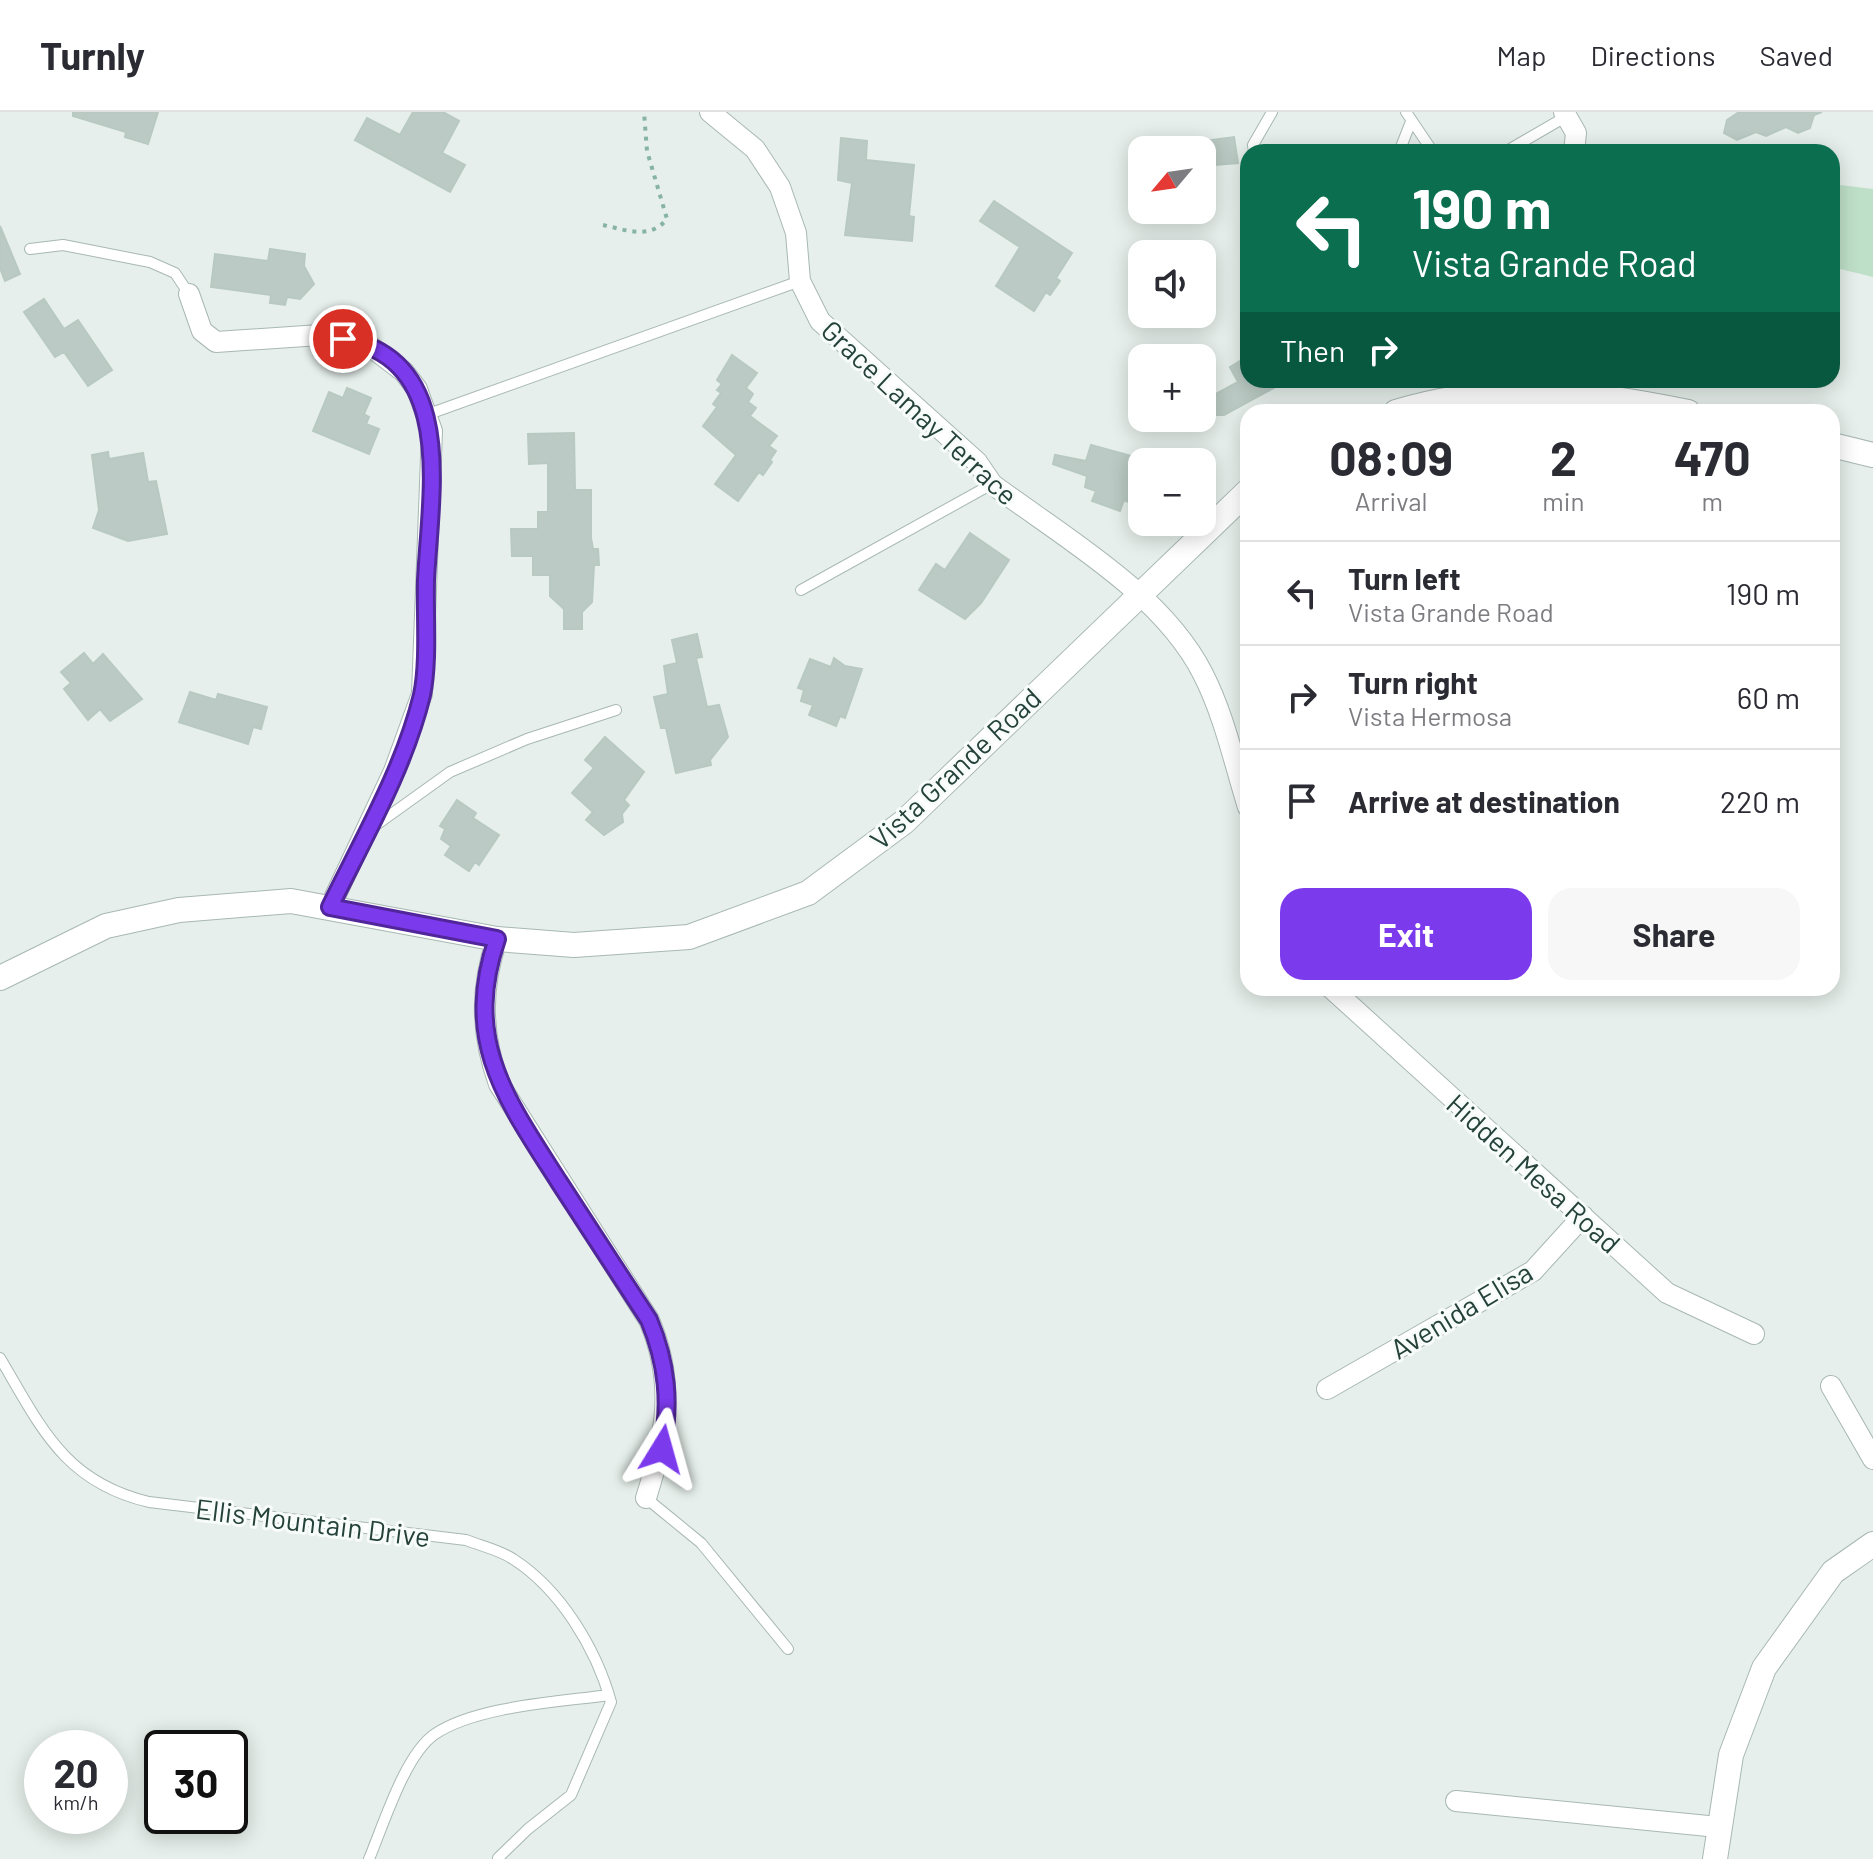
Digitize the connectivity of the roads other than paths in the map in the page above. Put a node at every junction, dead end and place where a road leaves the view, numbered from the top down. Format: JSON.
{"nodes":[{"id":1,"x":710,"y":112,"type":"edge"},
{"id":2,"x":1272,"y":112,"type":"edge"},
{"id":3,"x":1406,"y":112,"type":"edge"},
{"id":4,"x":1565,"y":114,"type":"edge"},
{"id":5,"x":1410,"y":124,"type":"junction"},
{"id":6,"x":1254,"y":144,"type":"edge"},
{"id":7,"x":1402,"y":144,"type":"edge"},
{"id":8,"x":1426,"y":144,"type":"edge"},
{"id":9,"x":1518,"y":144,"type":"edge"},
{"id":10,"x":1575,"y":144,"type":"edge"},
{"id":11,"x":30,"y":249,"type":"dead end"},
{"id":12,"x":800,"y":281,"type":"junction"},
{"id":13,"x":189,"y":294,"type":"joint"},
{"id":14,"x":1539,"y":388,"type":"edge"},
{"id":15,"x":1566,"y":388,"type":"edge"},
{"id":16,"x":1440,"y":404,"type":"edge"},
{"id":17,"x":1651,"y":404,"type":"edge"},
{"id":18,"x":426,"y":415,"type":"junction"},
{"id":19,"x":1840,"y":447,"type":"edge"},
{"id":20,"x":1873,"y":455,"type":"edge"},
{"id":21,"x":992,"y":484,"type":"junction"},
{"id":22,"x":1240,"y":498,"type":"edge"},
{"id":23,"x":801,"y":590,"type":"dead end"},
{"id":24,"x":1138,"y":594,"type":"junction"},
{"id":25,"x":616,"y":710,"type":"dead end"},
{"id":26,"x":1240,"y":781,"type":"edge"},
{"id":27,"x":367,"y":831,"type":"junction"},
{"id":28,"x":330,"y":907,"type":"junction"},
{"id":29,"x":497,"y":939,"type":"junction"},
{"id":30,"x":0,"y":978,"type":"edge"},
{"id":31,"x":1340,"y":996,"type":"edge"},
{"id":32,"x":1583,"y":1216,"type":"junction"},
{"id":33,"x":1754,"y":1334,"type":"dead end"},
{"id":34,"x":0,"y":1358,"type":"edge"},
{"id":35,"x":1831,"y":1386,"type":"dead end"},
{"id":36,"x":1327,"y":1389,"type":"dead end"},
{"id":37,"x":1873,"y":1459,"type":"edge"},
{"id":38,"x":646,"y":1498,"type":"joint"},
{"id":39,"x":1873,"y":1544,"type":"edge"},
{"id":40,"x":788,"y":1649,"type":"dead end"},
{"id":41,"x":610,"y":1698,"type":"junction"},
{"id":42,"x":1456,"y":1801,"type":"dead end"},
{"id":43,"x":1718,"y":1827,"type":"junction"},
{"id":44,"x":498,"y":1858,"type":"edge"},
{"id":45,"x":369,"y":1859,"type":"edge"},
{"id":46,"x":1715,"y":1859,"type":"edge"}],
"edges":[{"from":1,"to":12,"type":"street","name":"Grace Lamay Terrace"},
{"from":2,"to":6,"type":"lane"},
{"from":3,"to":5,"type":"lane"},
{"from":4,"to":9,"type":"lane"},
{"from":4,"to":10,"type":"street"},
{"from":5,"to":7,"type":"lane"},
{"from":5,"to":8,"type":"lane"},
{"from":11,"to":13,"type":"lane"},
{"from":12,"to":18,"type":"lane"},
{"from":12,"to":21,"type":"street","name":"Grace Lamay Terrace"},
{"from":13,"to":18,"type":"street"},
{"from":14,"to":16,"type":"street"},
{"from":15,"to":17,"type":"street"},
{"from":18,"to":27,"type":"street"},
{"from":19,"to":20,"type":"street"},
{"from":21,"to":23,"type":"lane"},
{"from":21,"to":24,"type":"street","name":"Grace Lamay Terrace"},
{"from":22,"to":24,"type":"street","name":"Vista Grande Road"},
{"from":24,"to":26,"type":"street"},
{"from":24,"to":29,"type":"street","name":"Vista Grande Road"},
{"from":25,"to":27,"type":"lane"},
{"from":27,"to":28,"type":"street"},
{"from":28,"to":29,"type":"street","name":"Vista Grande Road"},
{"from":28,"to":30,"type":"street","name":"Vista Grande Road"},
{"from":29,"to":38,"type":"street"},
{"from":31,"to":32,"type":"street","name":"Hidden Mesa Road"},
{"from":32,"to":33,"type":"street","name":"Hidden Mesa Road"},
{"from":32,"to":36,"type":"street","name":"Avenida Elisa"},
{"from":34,"to":41,"type":"lane","name":"Ellis Mountain Drive"},
{"from":35,"to":37,"type":"street"},
{"from":38,"to":40,"type":"lane"},
{"from":39,"to":43,"type":"street"},
{"from":41,"to":44,"type":"lane"},
{"from":41,"to":45,"type":"lane"},
{"from":42,"to":43,"type":"street"},
{"from":43,"to":46,"type":"street"}]}
